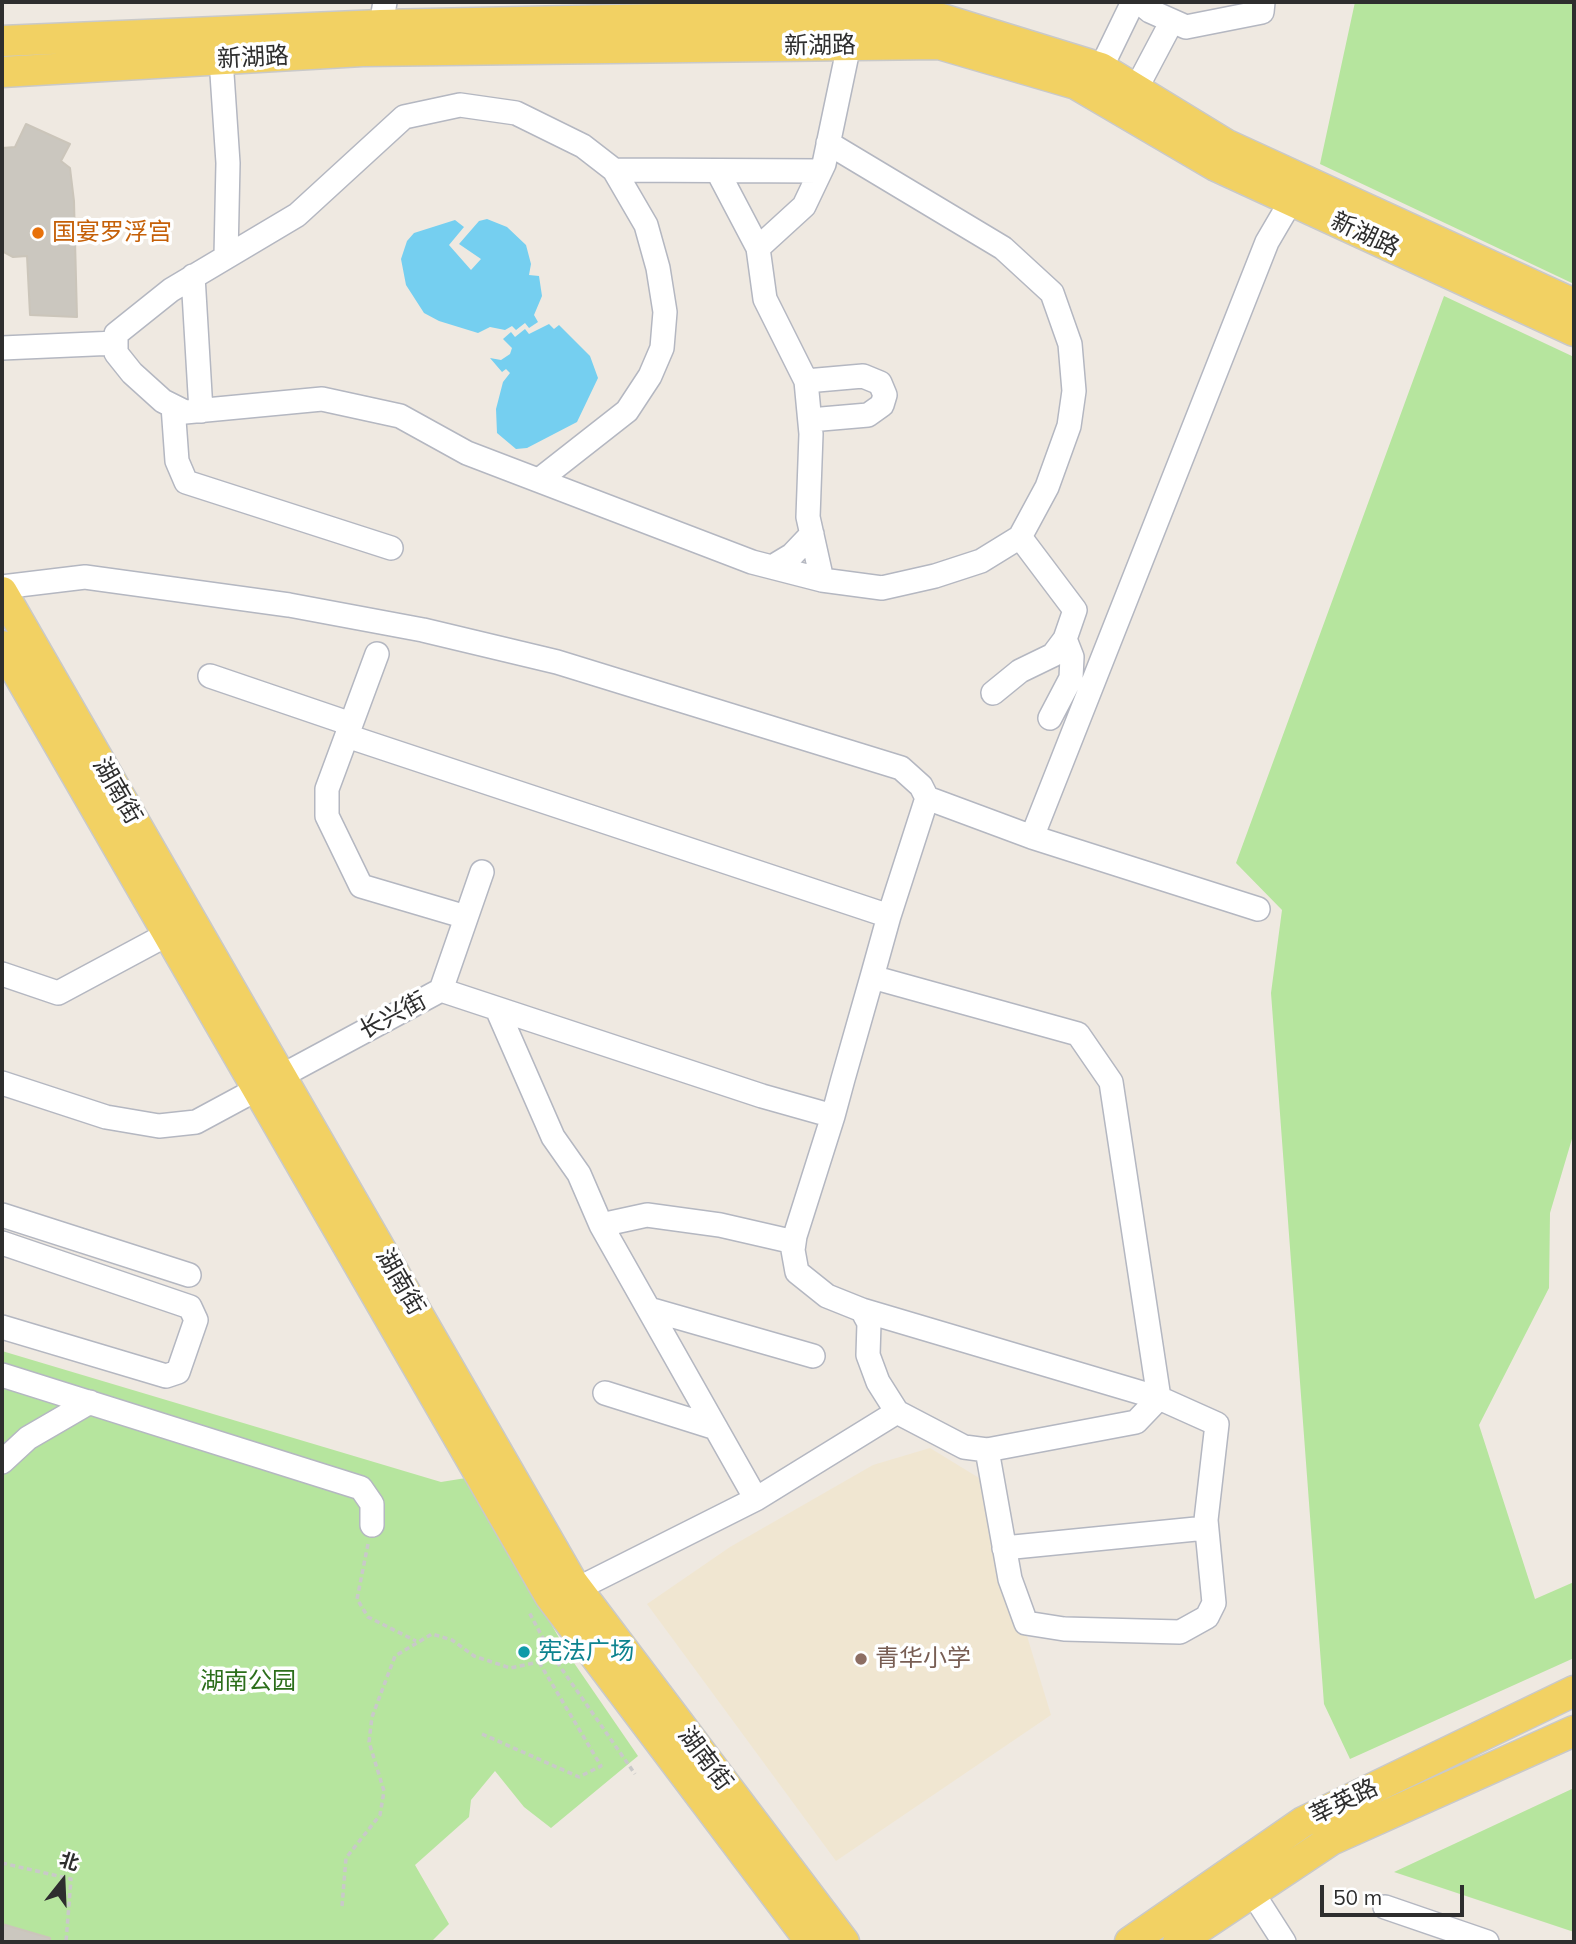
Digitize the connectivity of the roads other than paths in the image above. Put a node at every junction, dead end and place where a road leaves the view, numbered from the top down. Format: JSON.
{"nodes":[{"id":1,"x":1133,"y":2,"type":"edge"},
{"id":2,"x":1139,"y":2,"type":"edge"},
{"id":3,"x":1263,"y":2,"type":"edge"},
{"id":4,"x":856,"y":8,"type":"edge"},
{"id":5,"x":383,"y":13,"type":"edge"},
{"id":6,"x":1172,"y":21,"type":"junction"},
{"id":7,"x":2,"y":41,"type":"edge"},
{"id":8,"x":849,"y":45,"type":"junction"},
{"id":9,"x":221,"y":59,"type":"junction"},
{"id":10,"x":1101,"y":68,"type":"junction"},
{"id":11,"x":2,"y":72,"type":"edge"},
{"id":12,"x":1136,"y":89,"type":"junction"},
{"id":13,"x":828,"y":143,"type":"junction"},
{"id":14,"x":614,"y":170,"type":"junction"},
{"id":15,"x":718,"y":172,"type":"junction"},
{"id":16,"x":820,"y":172,"type":"junction"},
{"id":17,"x":1291,"y":201,"type":"junction"},
{"id":18,"x":758,"y":248,"type":"junction"},
{"id":19,"x":226,"y":256,"type":"junction"},
{"id":20,"x":193,"y":276,"type":"junction"},
{"id":21,"x":1574,"y":304,"type":"edge"},
{"id":22,"x":1574,"y":331,"type":"edge"},
{"id":23,"x":116,"y":343,"type":"junction"},
{"id":24,"x":2,"y":348,"type":"edge"},
{"id":25,"x":806,"y":381,"type":"junction"},
{"id":26,"x":173,"y":406,"type":"junction"},
{"id":27,"x":201,"y":411,"type":"junction"},
{"id":28,"x":810,"y":420,"type":"junction"},
{"id":29,"x":539,"y":480,"type":"junction"},
{"id":30,"x":812,"y":534,"type":"junction"},
{"id":31,"x":1020,"y":537,"type":"junction"},
{"id":32,"x":390,"y":548,"type":"dead end"},
{"id":33,"x":772,"y":567,"type":"junction"},
{"id":34,"x":822,"y":580,"type":"junction"},
{"id":35,"x":2,"y":589,"type":"edge"},
{"id":36,"x":1065,"y":639,"type":"junction"},
{"id":37,"x":2,"y":646,"type":"edge"},
{"id":38,"x":377,"y":654,"type":"dead end"},
{"id":39,"x":210,"y":676,"type":"dead end"},
{"id":40,"x":993,"y":693,"type":"dead end"},
{"id":41,"x":1049,"y":718,"type":"dead end"},
{"id":42,"x":349,"y":730,"type":"junction"},
{"id":43,"x":927,"y":798,"type":"junction"},
{"id":44,"x":1032,"y":837,"type":"junction"},
{"id":45,"x":482,"y":872,"type":"dead end"},
{"id":46,"x":1258,"y":909,"type":"dead end"},
{"id":47,"x":889,"y":916,"type":"junction"},
{"id":48,"x":466,"y":917,"type":"junction"},
{"id":49,"x":168,"y":934,"type":"junction"},
{"id":50,"x":2,"y":974,"type":"edge"},
{"id":51,"x":872,"y":977,"type":"junction"},
{"id":52,"x":441,"y":990,"type":"junction"},
{"id":53,"x":497,"y":1009,"type":"junction"},
{"id":54,"x":270,"y":1082,"type":"junction"},
{"id":55,"x":2,"y":1083,"type":"edge"},
{"id":56,"x":833,"y":1116,"type":"junction"},
{"id":57,"x":2,"y":1215,"type":"edge"},
{"id":58,"x":601,"y":1225,"type":"junction"},
{"id":59,"x":794,"y":1242,"type":"junction"},
{"id":60,"x":2,"y":1243,"type":"edge"},
{"id":61,"x":189,"y":1275,"type":"dead end"},
{"id":62,"x":649,"y":1309,"type":"junction"},
{"id":63,"x":862,"y":1310,"type":"junction"},
{"id":64,"x":2,"y":1327,"type":"edge"},
{"id":65,"x":813,"y":1356,"type":"dead end"},
{"id":66,"x":2,"y":1375,"type":"edge"},
{"id":67,"x":605,"y":1393,"type":"dead end"},
{"id":68,"x":1159,"y":1398,"type":"junction"},
{"id":69,"x":89,"y":1402,"type":"junction"},
{"id":70,"x":897,"y":1412,"type":"junction"},
{"id":71,"x":716,"y":1429,"type":"junction"},
{"id":72,"x":987,"y":1450,"type":"junction"},
{"id":73,"x":2,"y":1462,"type":"edge"},
{"id":74,"x":756,"y":1499,"type":"junction"},
{"id":75,"x":372,"y":1525,"type":"road end"},
{"id":76,"x":1206,"y":1528,"type":"junction"},
{"id":77,"x":1004,"y":1548,"type":"junction"},
{"id":78,"x":578,"y":1589,"type":"junction"},
{"id":79,"x":1574,"y":1691,"type":"edge"},
{"id":80,"x":1574,"y":1731,"type":"edge"},
{"id":81,"x":1252,"y":1892,"type":"junction"},
{"id":82,"x":1385,"y":1908,"type":"dead end"},
{"id":83,"x":811,"y":1942,"type":"edge"},
{"id":84,"x":844,"y":1942,"type":"edge"},
{"id":85,"x":1130,"y":1942,"type":"edge"},
{"id":86,"x":1178,"y":1942,"type":"edge"},
{"id":87,"x":1284,"y":1942,"type":"edge"},
{"id":88,"x":1487,"y":1942,"type":"edge"}],
"edges":[{"from":1,"to":10,"type":"street"},
{"from":2,"to":6,"type":"street"},
{"from":3,"to":6,"type":"street"},
{"from":4,"to":5,"type":"main road","name":"新湖路"},
{"from":4,"to":10,"type":"main road","name":"新湖路"},
{"from":5,"to":7,"type":"main road","name":"新湖路"},
{"from":6,"to":12,"type":"street"},
{"from":8,"to":9,"type":"main road","name":"新湖路"},
{"from":8,"to":13,"type":"street"},
{"from":8,"to":17,"type":"main road","name":"新湖路"},
{"from":9,"to":11,"type":"main road","name":"新湖路"},
{"from":9,"to":19,"type":"street"},
{"from":10,"to":12,"type":"main road","name":"新湖路"},
{"from":12,"to":21,"type":"main road","name":"新湖路"},
{"from":13,"to":16,"type":"street"},
{"from":13,"to":31,"type":"street"},
{"from":14,"to":15,"type":"street"},
{"from":14,"to":19,"type":"street"},
{"from":14,"to":29,"type":"street"},
{"from":15,"to":16,"type":"street"},
{"from":15,"to":18,"type":"street"},
{"from":16,"to":18,"type":"street"},
{"from":17,"to":22,"type":"main road","name":"新湖路"},
{"from":17,"to":44,"type":"street"},
{"from":18,"to":25,"type":"street"},
{"from":19,"to":20,"type":"street"},
{"from":20,"to":23,"type":"street"},
{"from":20,"to":27,"type":"street"},
{"from":23,"to":24,"type":"street"},
{"from":23,"to":26,"type":"street"},
{"from":25,"to":28,"type":"street"},
{"from":25,"to":28,"type":"street"},
{"from":26,"to":27,"type":"street"},
{"from":26,"to":32,"type":"street"},
{"from":27,"to":29,"type":"street"},
{"from":28,"to":30,"type":"street"},
{"from":29,"to":33,"type":"street"},
{"from":30,"to":33,"type":"street"},
{"from":30,"to":34,"type":"street"},
{"from":31,"to":34,"type":"street"},
{"from":31,"to":36,"type":"street"},
{"from":33,"to":34,"type":"street"},
{"from":35,"to":43,"type":"street"},
{"from":35,"to":54,"type":"main road","name":"湖南街"},
{"from":36,"to":40,"type":"street"},
{"from":36,"to":41,"type":"street"},
{"from":37,"to":49,"type":"main road","name":"湖南街"},
{"from":38,"to":42,"type":"street"},
{"from":39,"to":42,"type":"street"},
{"from":42,"to":47,"type":"street"},
{"from":42,"to":48,"type":"street"},
{"from":43,"to":44,"type":"street"},
{"from":43,"to":47,"type":"street"},
{"from":44,"to":46,"type":"street"},
{"from":45,"to":48,"type":"street"},
{"from":47,"to":51,"type":"street"},
{"from":48,"to":52,"type":"street"},
{"from":49,"to":50,"type":"street"},
{"from":49,"to":54,"type":"main road","name":"湖南街"},
{"from":51,"to":56,"type":"street"},
{"from":51,"to":68,"type":"street"},
{"from":52,"to":53,"type":"street","name":"长兴街"},
{"from":52,"to":54,"type":"street","name":"长兴街"},
{"from":53,"to":56,"type":"street","name":"长兴街"},
{"from":53,"to":58,"type":"street"},
{"from":54,"to":55,"type":"street","name":"长兴街"},
{"from":54,"to":78,"type":"main road","name":"湖南街"},
{"from":54,"to":83,"type":"main road","name":"湖南街"},
{"from":56,"to":59,"type":"street"},
{"from":57,"to":61,"type":"street"},
{"from":58,"to":59,"type":"street"},
{"from":58,"to":62,"type":"street"},
{"from":59,"to":63,"type":"street"},
{"from":60,"to":64,"type":"street"},
{"from":62,"to":65,"type":"street"},
{"from":62,"to":71,"type":"street"},
{"from":63,"to":68,"type":"street"},
{"from":63,"to":70,"type":"street"},
{"from":66,"to":69,"type":"street"},
{"from":67,"to":71,"type":"street"},
{"from":68,"to":72,"type":"street"},
{"from":68,"to":76,"type":"street"},
{"from":69,"to":73,"type":"street"},
{"from":69,"to":75,"type":"street"},
{"from":70,"to":72,"type":"street"},
{"from":70,"to":74,"type":"street"},
{"from":71,"to":74,"type":"street"},
{"from":72,"to":77,"type":"street"},
{"from":74,"to":78,"type":"street"},
{"from":76,"to":77,"type":"street"},
{"from":76,"to":77,"type":"street"},
{"from":78,"to":84,"type":"main road","name":"湖南街"},
{"from":79,"to":85,"type":"main road","name":"莘英路"},
{"from":80,"to":81,"type":"main road","name":"莘英路"},
{"from":81,"to":86,"type":"main road","name":"莘英路"},
{"from":81,"to":87,"type":"street"},
{"from":82,"to":88,"type":"street"}]}
